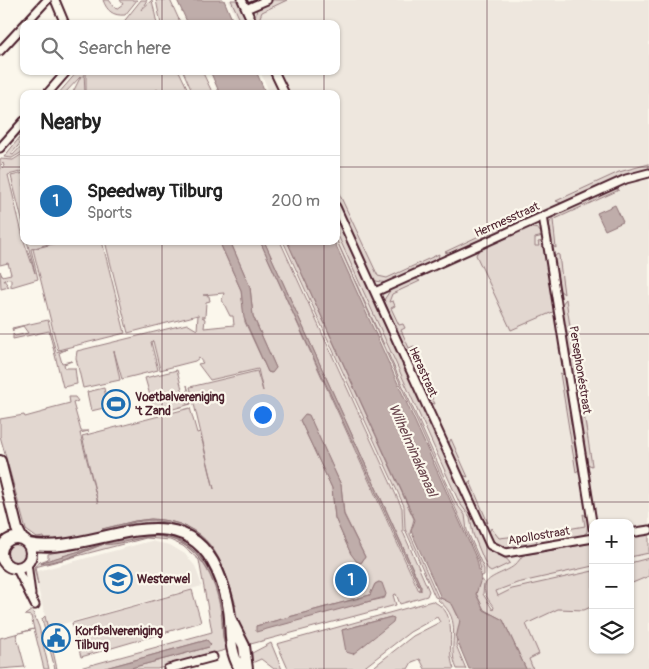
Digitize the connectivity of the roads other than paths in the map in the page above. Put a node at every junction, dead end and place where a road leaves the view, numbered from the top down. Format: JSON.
{"nodes":[{"id":1,"x":47,"y":0,"type":"edge"},
{"id":2,"x":55,"y":0,"type":"edge"},
{"id":3,"x":242,"y":0,"type":"edge"},
{"id":4,"x":267,"y":0,"type":"edge"},
{"id":5,"x":246,"y":9,"type":"junction"},
{"id":6,"x":28,"y":20,"type":"edge"},
{"id":7,"x":63,"y":20,"type":"edge"},
{"id":8,"x":251,"y":20,"type":"edge"},
{"id":9,"x":20,"y":28,"type":"edge"},
{"id":10,"x":0,"y":51,"type":"edge"},
{"id":11,"x":64,"y":75,"type":"edge"},
{"id":12,"x":276,"y":75,"type":"edge"},
{"id":13,"x":51,"y":90,"type":"edge"},
{"id":14,"x":283,"y":90,"type":"edge"},
{"id":15,"x":20,"y":126,"type":"edge"},
{"id":16,"x":0,"y":148,"type":"edge"},
{"id":17,"x":649,"y":173,"type":"edge"},
{"id":18,"x":340,"y":216,"type":"edge"},
{"id":19,"x":543,"y":216,"type":"junction"},
{"id":20,"x":375,"y":292,"type":"junction"},
{"id":21,"x":0,"y":461,"type":"edge"},
{"id":22,"x":10,"y":502,"type":"junction"},
{"id":23,"x":592,"y":519,"type":"edge"},
{"id":24,"x":649,"y":530,"type":"edge"},
{"id":25,"x":634,"y":532,"type":"edge"},
{"id":26,"x":589,"y":539,"type":"edge"},
{"id":27,"x":8,"y":540,"type":"junction"},
{"id":28,"x":25,"y":541,"type":"junction"},
{"id":29,"x":75,"y":544,"type":"junction"},
{"id":30,"x":490,"y":545,"type":"joint"},
{"id":31,"x":1,"y":552,"type":"edge"},
{"id":32,"x":28,"y":560,"type":"junction"},
{"id":33,"x":8,"y":565,"type":"edge"},
{"id":34,"x":31,"y":594,"type":"junction"},
{"id":35,"x":35,"y":605,"type":"dead end"},
{"id":36,"x":230,"y":617,"type":"junction"},
{"id":37,"x":213,"y":657,"type":"dead end"},
{"id":38,"x":181,"y":667,"type":"edge"},
{"id":39,"x":168,"y":669,"type":"edge"},
{"id":40,"x":240,"y":669,"type":"edge"},
{"id":41,"x":247,"y":669,"type":"edge"}],
"edges":[{"from":1,"to":6,"type":"street"},
{"from":2,"to":7,"type":"street"},
{"from":3,"to":5,"type":"street"},
{"from":4,"to":5,"type":"street"},
{"from":5,"to":8,"type":"street"},
{"from":9,"to":10,"type":"street"},
{"from":11,"to":13,"type":"street"},
{"from":12,"to":14,"type":"street"},
{"from":15,"to":16,"type":"street"},
{"from":17,"to":19,"type":"street","name":"Hermesstraat"},
{"from":18,"to":20,"type":"street","name":"Herastraat"},
{"from":19,"to":20,"type":"street","name":"Hermesstraat"},
{"from":19,"to":23,"type":"street","name":"Persephonéstraat"},
{"from":20,"to":30,"type":"street","name":"Herastraat"},
{"from":21,"to":22,"type":"street"},
{"from":22,"to":27,"type":"street"},
{"from":22,"to":28,"type":"street"},
{"from":24,"to":25,"type":"street"},
{"from":26,"to":30,"type":"street","name":"Apollostraat"},
{"from":27,"to":28,"type":"street"},
{"from":27,"to":31,"type":"street"},
{"from":28,"to":29,"type":"street"},
{"from":28,"to":32,"type":"street"},
{"from":29,"to":32,"type":"street"},
{"from":29,"to":36,"type":"street"},
{"from":31,"to":33,"type":"street"},
{"from":32,"to":33,"type":"street"},
{"from":32,"to":34,"type":"street"},
{"from":33,"to":34,"type":"street"},
{"from":34,"to":35,"type":"street"},
{"from":36,"to":40,"type":"street"},
{"from":36,"to":41,"type":"street"},
{"from":37,"to":38,"type":"street"},
{"from":38,"to":39,"type":"street"}]}
